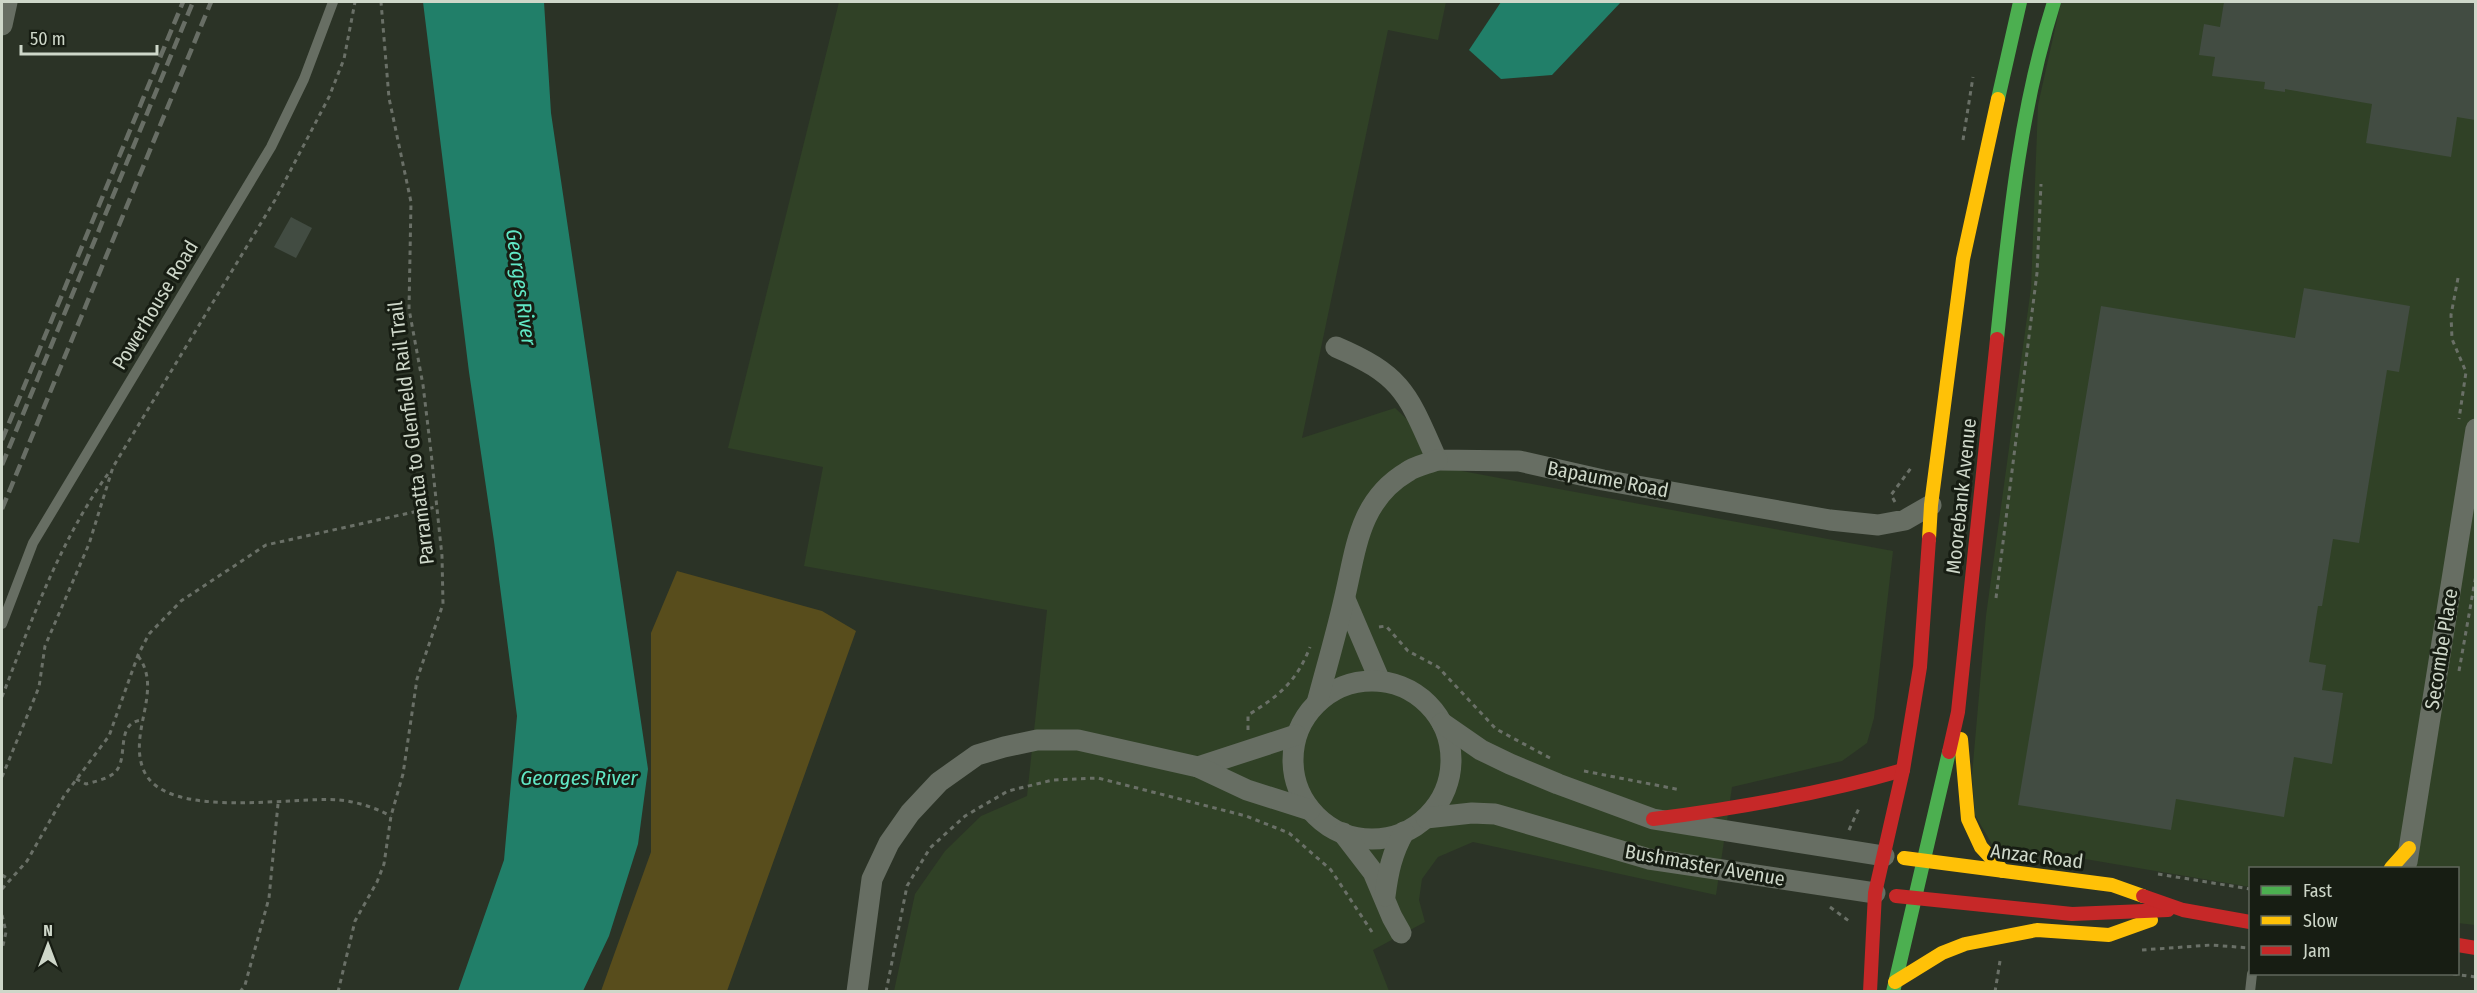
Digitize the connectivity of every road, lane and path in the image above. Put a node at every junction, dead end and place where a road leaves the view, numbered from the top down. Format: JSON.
{"nodes":[{"id":1,"x":7,"y":2,"type":"edge"},
{"id":2,"x":333,"y":2,"type":"edge"},
{"id":3,"x":355,"y":2,"type":"edge"},
{"id":4,"x":381,"y":2,"type":"edge"},
{"id":5,"x":2020,"y":2,"type":"edge"},
{"id":6,"x":2054,"y":2,"type":"edge"},
{"id":7,"x":2,"y":25,"type":"edge"},
{"id":8,"x":2042,"y":173,"type":"dead end"},
{"id":9,"x":2458,"y":278,"type":"dead end"},
{"id":10,"x":1336,"y":347,"type":"dead end"},
{"id":11,"x":2467,"y":424,"type":"edge"},
{"id":12,"x":1437,"y":460,"type":"junction"},
{"id":13,"x":113,"y":467,"type":"junction"},
{"id":14,"x":1931,"y":505,"type":"junction"},
{"id":15,"x":436,"y":507,"type":"junction"},
{"id":16,"x":1345,"y":599,"type":"junction"},
{"id":17,"x":1995,"y":605,"type":"dead end"},
{"id":18,"x":2,"y":624,"type":"edge"},
{"id":19,"x":1386,"y":626,"type":"dead end"},
{"id":20,"x":1312,"y":643,"type":"dead end"},
{"id":21,"x":138,"y":655,"type":"junction"},
{"id":22,"x":1380,"y":681,"type":"junction"},
{"id":23,"x":2,"y":697,"type":"edge"},
{"id":24,"x":1317,"y":703,"type":"junction"},
{"id":25,"x":1958,"y":712,"type":"junction"},
{"id":26,"x":1248,"y":715,"type":"dead end"},
{"id":27,"x":142,"y":720,"type":"junction"},
{"id":28,"x":1442,"y":723,"type":"junction"},
{"id":29,"x":1296,"y":735,"type":"junction"},
{"id":30,"x":1559,"y":763,"type":"dead end"},
{"id":31,"x":1198,"y":767,"type":"junction"},
{"id":32,"x":1903,"y":770,"type":"junction"},
{"id":33,"x":1581,"y":771,"type":"dead end"},
{"id":34,"x":2,"y":777,"type":"edge"},
{"id":35,"x":76,"y":779,"type":"junction"},
{"id":36,"x":1683,"y":790,"type":"dead end"},
{"id":37,"x":1865,"y":796,"type":"dead end"},
{"id":38,"x":278,"y":803,"type":"junction"},
{"id":39,"x":1310,"y":810,"type":"junction"},
{"id":40,"x":391,"y":816,"type":"junction"},
{"id":41,"x":1426,"y":818,"type":"junction"},
{"id":42,"x":1653,"y":819,"type":"junction"},
{"id":43,"x":1404,"y":832,"type":"junction"},
{"id":44,"x":1343,"y":833,"type":"junction"},
{"id":45,"x":1848,"y":833,"type":"dead end"},
{"id":46,"x":2409,"y":848,"type":"junction"},
{"id":47,"x":1884,"y":856,"type":"junction"},
{"id":48,"x":1924,"y":861,"type":"junction"},
{"id":49,"x":2392,"y":867,"type":"edge"},
{"id":50,"x":2405,"y":867,"type":"edge"},
{"id":51,"x":2003,"y":871,"type":"junction"},
{"id":52,"x":2155,"y":873,"type":"dead end"},
{"id":53,"x":2,"y":875,"type":"edge"},
{"id":54,"x":10,"y":881,"type":"junction"},
{"id":55,"x":2,"y":889,"type":"edge"},
{"id":56,"x":2249,"y":889,"type":"edge"},
{"id":57,"x":1875,"y":893,"type":"junction"},
{"id":58,"x":1385,"y":898,"type":"junction"},
{"id":59,"x":1915,"y":899,"type":"junction"},
{"id":60,"x":1832,"y":908,"type":"dead end"},
{"id":61,"x":2183,"y":910,"type":"junction"},
{"id":62,"x":2,"y":915,"type":"edge"},
{"id":63,"x":1850,"y":922,"type":"dead end"},
{"id":64,"x":2249,"y":922,"type":"edge"},
{"id":65,"x":1372,"y":932,"type":"dead end"},
{"id":66,"x":1401,"y":933,"type":"dead end"},
{"id":67,"x":2459,"y":945,"type":"edge"},
{"id":68,"x":2475,"y":948,"type":"edge"},
{"id":69,"x":2,"y":950,"type":"edge"},
{"id":70,"x":2252,"y":975,"type":"edge"},
{"id":71,"x":2459,"y":975,"type":"edge"},
{"id":72,"x":2475,"y":977,"type":"edge"},
{"id":73,"x":1894,"y":987,"type":"edge"},
{"id":74,"x":240,"y":992,"type":"edge"},
{"id":75,"x":338,"y":992,"type":"edge"},
{"id":76,"x":856,"y":992,"type":"edge"},
{"id":77,"x":886,"y":992,"type":"edge"},
{"id":78,"x":1870,"y":992,"type":"edge"},
{"id":79,"x":2250,"y":992,"type":"edge"}],
"edges":[{"from":1,"to":7,"type":"street"},
{"from":2,"to":18,"type":"lane","name":"Powerhouse Road"},
{"from":3,"to":13,"type":"path"},
{"from":4,"to":15,"type":"path","name":"Parramatta to Glenfield Rail Trail"},
{"from":5,"to":14,"type":"main road","name":"Moorebank Avenue"},
{"from":6,"to":25,"type":"main road","name":"Moorebank Avenue"},
{"from":8,"to":17,"type":"path"},
{"from":9,"to":11,"type":"path"},
{"from":10,"to":12,"type":"street"},
{"from":11,"to":46,"type":"street","name":"Secombe Place"},
{"from":12,"to":14,"type":"street","name":"Bapaume Road"},
{"from":12,"to":16,"type":"street"},
{"from":13,"to":23,"type":"path"},
{"from":13,"to":34,"type":"path"},
{"from":14,"to":32,"type":"main road","name":"Moorebank Avenue"},
{"from":15,"to":21,"type":"path"},
{"from":15,"to":40,"type":"path","name":"Parramatta to Glenfield Rail Trail"},
{"from":16,"to":22,"type":"street"},
{"from":16,"to":24,"type":"street"},
{"from":19,"to":30,"type":"path"},
{"from":20,"to":26,"type":"path"},
{"from":21,"to":27,"type":"path"},
{"from":21,"to":35,"type":"path"},
{"from":22,"to":24,"type":"street"},
{"from":22,"to":28,"type":"street"},
{"from":24,"to":29,"type":"street"},
{"from":25,"to":48,"type":"main road","name":"Moorebank Avenue"},
{"from":25,"to":51,"type":"main road"},
{"from":27,"to":35,"type":"path"},
{"from":27,"to":38,"type":"path"},
{"from":28,"to":41,"type":"street"},
{"from":28,"to":42,"type":"street","name":"Bushmaster Avenue"},
{"from":29,"to":31,"type":"street"},
{"from":29,"to":39,"type":"street"},
{"from":31,"to":39,"type":"street"},
{"from":31,"to":76,"type":"street"},
{"from":32,"to":42,"type":"main road"},
{"from":32,"to":47,"type":"main road","name":"Moorebank Avenue"},
{"from":33,"to":36,"type":"path"},
{"from":35,"to":54,"type":"path"},
{"from":37,"to":45,"type":"path"},
{"from":38,"to":40,"type":"path"},
{"from":38,"to":74,"type":"path"},
{"from":39,"to":44,"type":"street"},
{"from":40,"to":75,"type":"path","name":"Parramatta to Glenfield Rail Trail"},
{"from":41,"to":43,"type":"street"},
{"from":41,"to":57,"type":"street","name":"Bushmaster Avenue"},
{"from":42,"to":47,"type":"street","name":"Bushmaster Avenue"},
{"from":43,"to":44,"type":"street"},
{"from":43,"to":58,"type":"street"},
{"from":44,"to":58,"type":"street"},
{"from":46,"to":49,"type":"main road"},
{"from":46,"to":50,"type":"street","name":"Secombe Place"},
{"from":47,"to":48,"type":"main road","name":"Anzac Road"},
{"from":47,"to":57,"type":"main road","name":"Moorebank Avenue"},
{"from":48,"to":51,"type":"main road","name":"Anzac Road"},
{"from":48,"to":59,"type":"main road","name":"Moorebank Avenue"},
{"from":51,"to":61,"type":"main road","name":"Anzac Road"},
{"from":52,"to":56,"type":"path"},
{"from":53,"to":54,"type":"path"},
{"from":54,"to":55,"type":"path"},
{"from":57,"to":59,"type":"main road","name":"Bushmaster Avenue"},
{"from":57,"to":78,"type":"main road","name":"Moorebank Avenue"},
{"from":58,"to":66,"type":"street"},
{"from":59,"to":61,"type":"main road","name":"Anzac Road"},
{"from":59,"to":73,"type":"main road","name":"Moorebank Avenue"},
{"from":60,"to":63,"type":"path"},
{"from":61,"to":64,"type":"main road","name":"Anzac Road"},
{"from":61,"to":73,"type":"main road"},
{"from":62,"to":69,"type":"path"},
{"from":65,"to":77,"type":"path"},
{"from":67,"to":68,"type":"main road"},
{"from":70,"to":79,"type":"lane"},
{"from":71,"to":72,"type":"path"}]}
